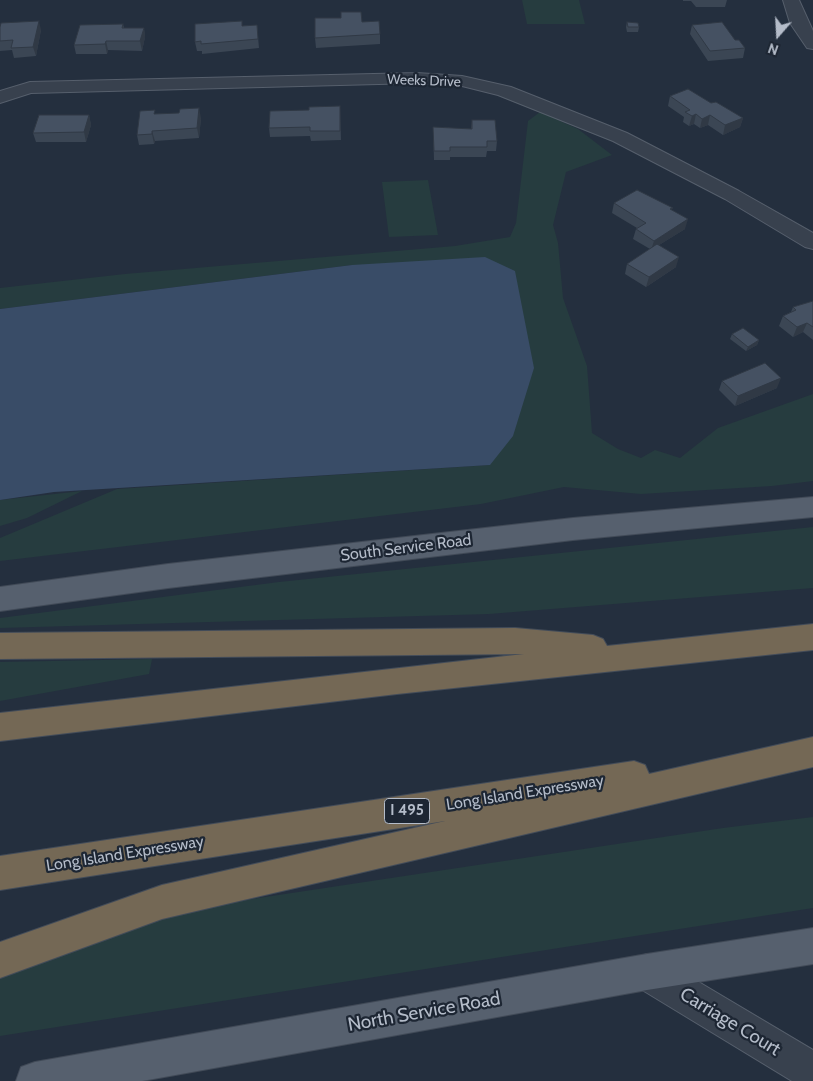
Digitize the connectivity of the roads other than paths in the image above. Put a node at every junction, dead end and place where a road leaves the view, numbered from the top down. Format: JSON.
{"nodes":[{"id":1,"x":791,"y":0,"type":"edge"},
{"id":2,"x":813,"y":44,"type":"edge"},
{"id":3,"x":0,"y":97,"type":"edge"},
{"id":4,"x":813,"y":242,"type":"edge"},
{"id":5,"x":813,"y":508,"type":"edge"},
{"id":6,"x":0,"y":599,"type":"edge"},
{"id":7,"x":813,"y":637,"type":"edge"},
{"id":8,"x":0,"y":646,"type":"edge"},
{"id":9,"x":657,"y":653,"type":"junction"},
{"id":10,"x":0,"y":727,"type":"edge"},
{"id":11,"x":813,"y":750,"type":"edge"},
{"id":12,"x":0,"y":873,"type":"edge"},
{"id":13,"x":813,"y":946,"type":"edge"},
{"id":14,"x":0,"y":960,"type":"edge"},
{"id":15,"x":647,"y":972,"type":"junction"},
{"id":16,"x":813,"y":1072,"type":"edge"},
{"id":17,"x":35,"y":1081,"type":"edge"}],
"edges":[{"from":1,"to":2,"type":"street"},
{"from":3,"to":4,"type":"street","name":"Weeks Drive"},
{"from":5,"to":6,"type":"main road","name":"South Service Road"},
{"from":7,"to":9,"type":"highway"},
{"from":8,"to":9,"type":"highway"},
{"from":9,"to":10,"type":"highway"},
{"from":11,"to":12,"type":"highway","name":"Long Island Expressway","number":"I 495"},
{"from":11,"to":14,"type":"highway"},
{"from":13,"to":15,"type":"main road","name":"North Service Road"},
{"from":15,"to":16,"type":"street","name":"Carriage Court"},
{"from":15,"to":17,"type":"main road","name":"North Service Road"}]}
